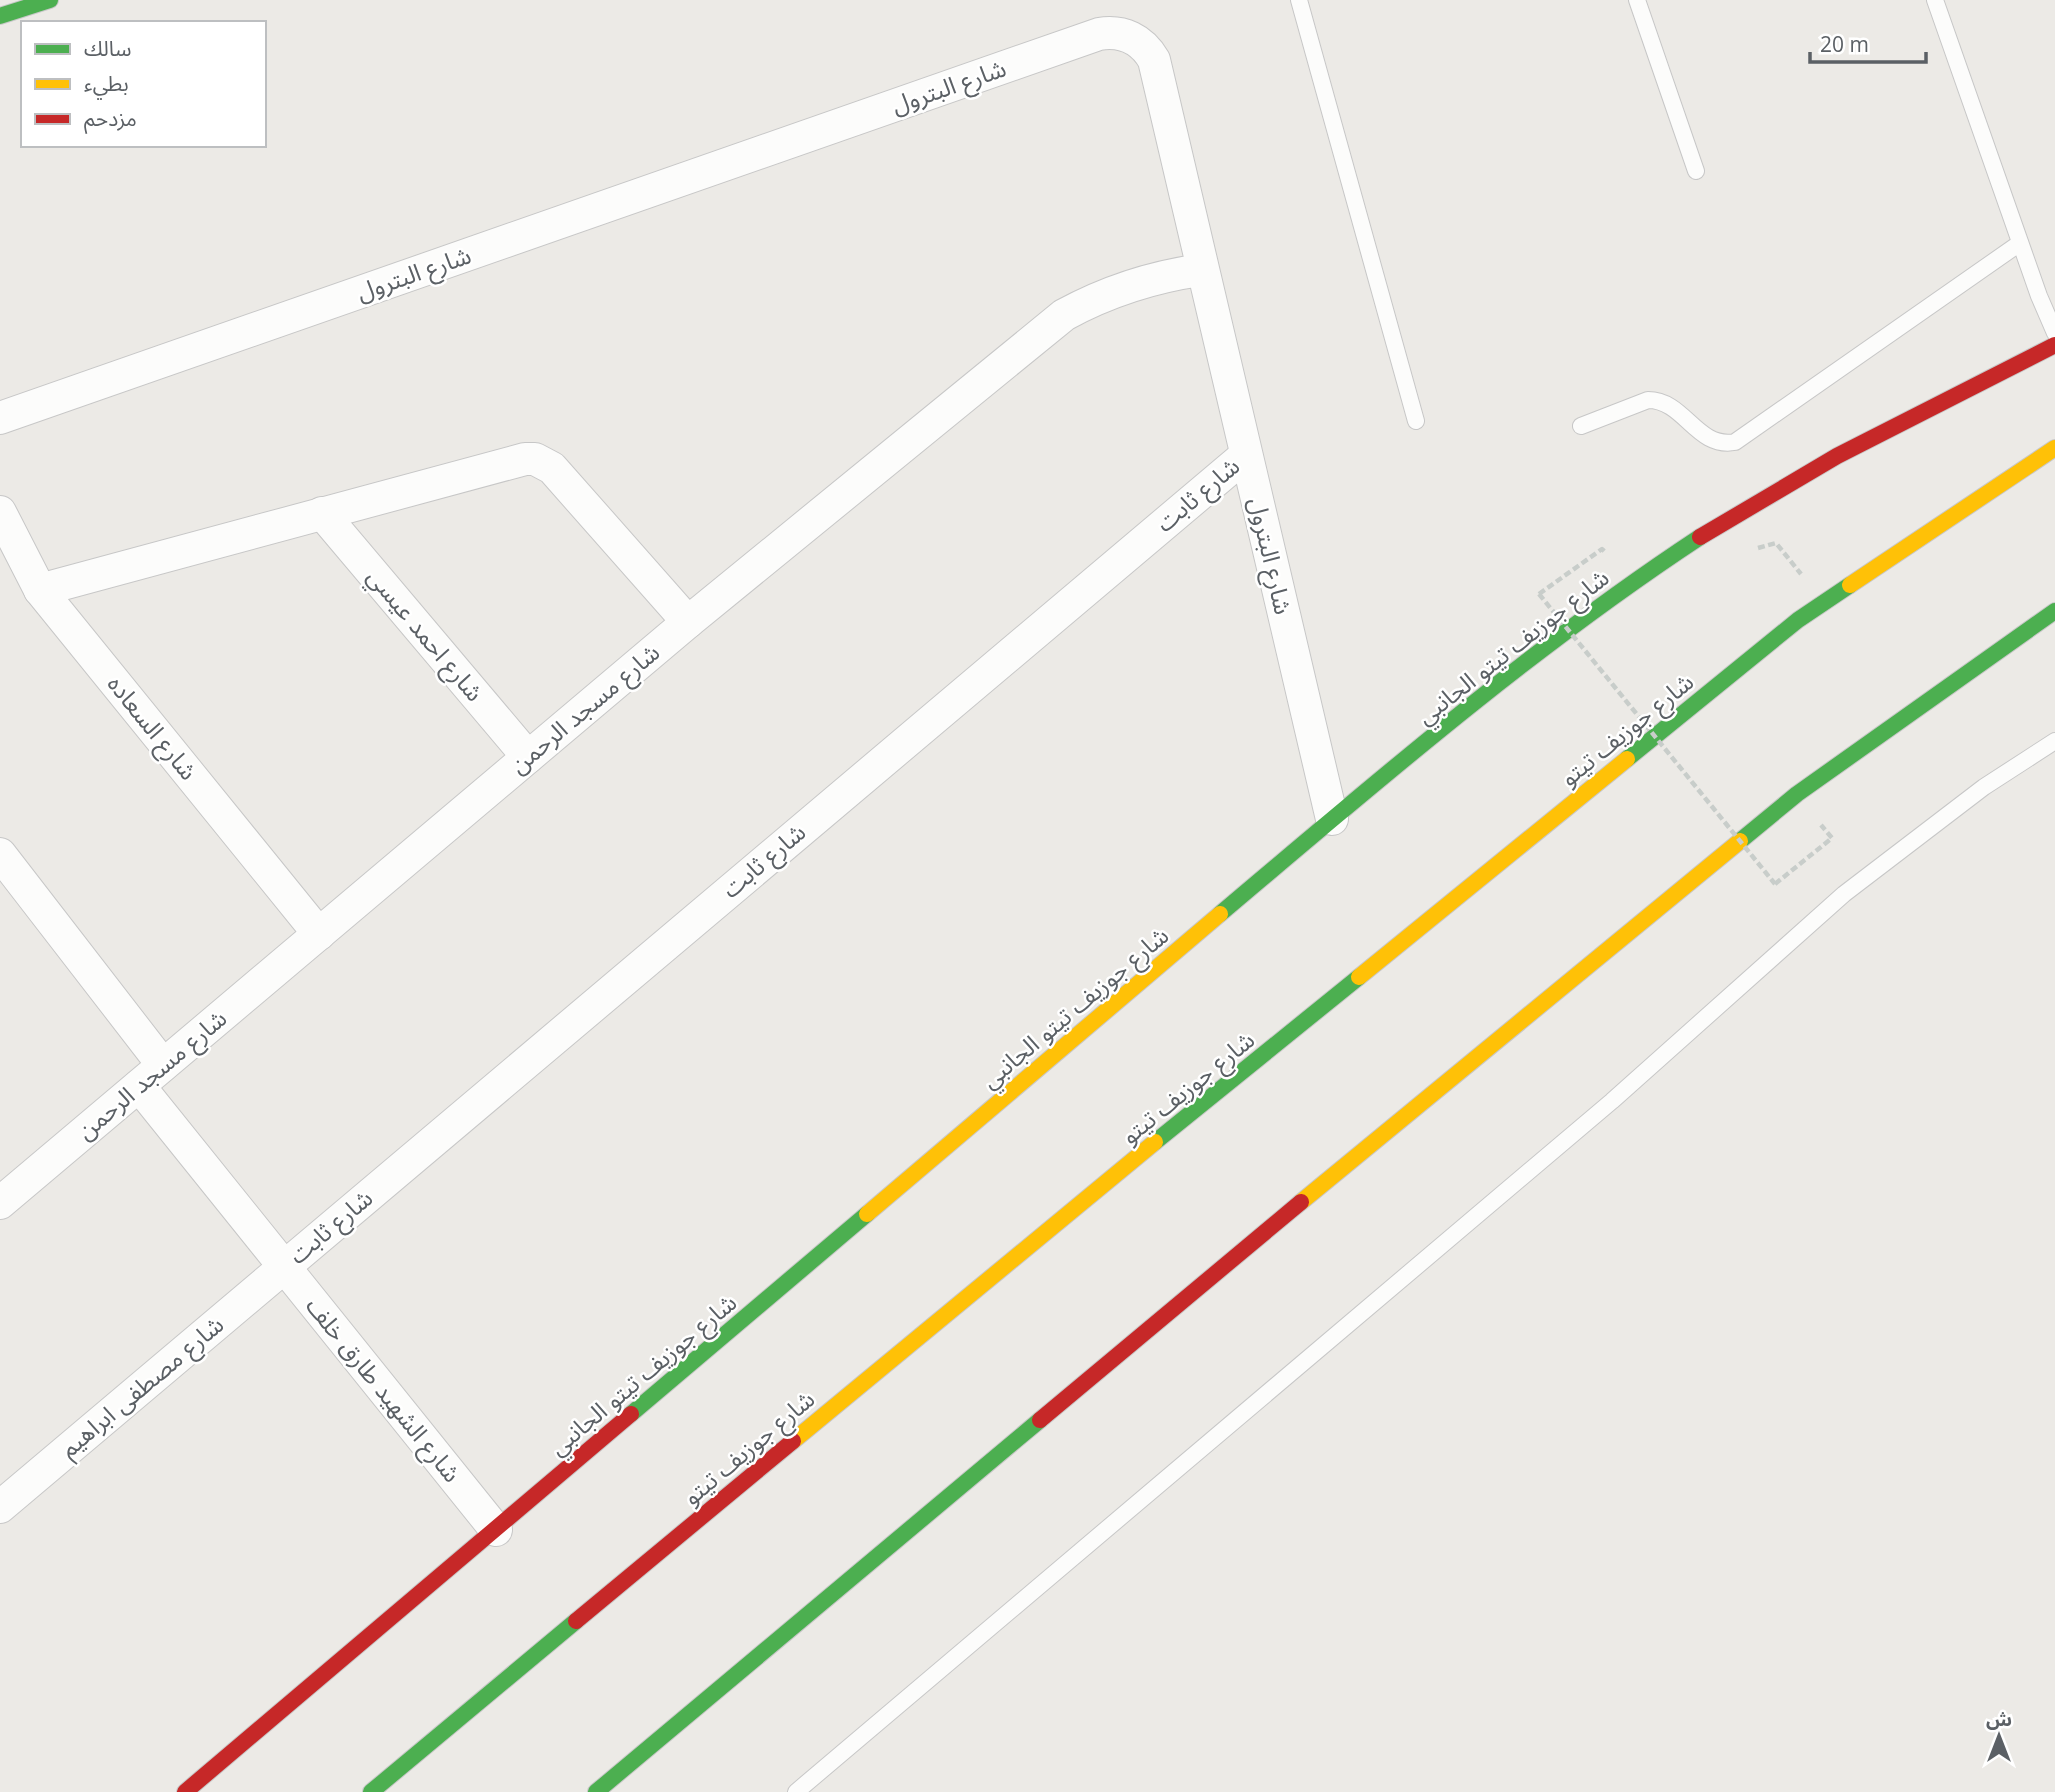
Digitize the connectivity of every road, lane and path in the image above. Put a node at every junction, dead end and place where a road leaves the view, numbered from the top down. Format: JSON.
{"nodes":[{"id":1,"x":50,"y":0,"type":"edge"},
{"id":2,"x":1299,"y":0,"type":"edge"},
{"id":3,"x":1637,"y":0,"type":"edge"},
{"id":4,"x":1935,"y":0,"type":"edge"},
{"id":5,"x":0,"y":16,"type":"edge"},
{"id":6,"x":1696,"y":171,"type":"dead end"},
{"id":7,"x":2020,"y":243,"type":"junction"},
{"id":8,"x":1201,"y":270,"type":"junction"},
{"id":9,"x":2055,"y":333,"type":"edge"},
{"id":10,"x":2055,"y":345,"type":"edge"},
{"id":11,"x":0,"y":418,"type":"edge"},
{"id":12,"x":1416,"y":421,"type":"dead end"},
{"id":13,"x":1581,"y":426,"type":"dead end"},
{"id":14,"x":2055,"y":448,"type":"edge"},
{"id":15,"x":1246,"y":455,"type":"junction"},
{"id":16,"x":0,"y":512,"type":"edge"},
{"id":17,"x":322,"y":513,"type":"junction"},
{"id":18,"x":1602,"y":549,"type":"dead end"},
{"id":19,"x":1750,"y":551,"type":"dead end"},
{"id":20,"x":40,"y":590,"type":"junction"},
{"id":21,"x":1825,"y":601,"type":"junction"},
{"id":22,"x":2055,"y":611,"type":"edge"},
{"id":23,"x":688,"y":622,"type":"junction"},
{"id":24,"x":2055,"y":741,"type":"edge"},
{"id":25,"x":528,"y":757,"type":"junction"},
{"id":26,"x":1332,"y":819,"type":"junction"},
{"id":27,"x":1832,"y":838,"type":"dead end"},
{"id":28,"x":0,"y":855,"type":"edge"},
{"id":29,"x":319,"y":934,"type":"junction"},
{"id":30,"x":163,"y":1065,"type":"junction"},
{"id":31,"x":139,"y":1086,"type":"junction"},
{"id":32,"x":0,"y":1203,"type":"edge"},
{"id":33,"x":283,"y":1267,"type":"junction"},
{"id":34,"x":0,"y":1507,"type":"edge"},
{"id":35,"x":496,"y":1530,"type":"junction"},
{"id":36,"x":186,"y":1792,"type":"edge"},
{"id":37,"x":371,"y":1792,"type":"edge"},
{"id":38,"x":596,"y":1792,"type":"edge"},
{"id":39,"x":796,"y":1792,"type":"edge"}],
"edges":[{"from":1,"to":5,"type":"main road"},
{"from":2,"to":12,"type":"lane"},
{"from":3,"to":6,"type":"lane"},
{"from":4,"to":7,"type":"lane"},
{"from":7,"to":9,"type":"lane"},
{"from":7,"to":13,"type":"lane"},
{"from":8,"to":11,"type":"street","name":"شارع البترول"},
{"from":8,"to":15,"type":"street","name":"شارع البترول"},
{"from":8,"to":23,"type":"street","name":"شارع مسجد الرحمن"},
{"from":10,"to":26,"type":"main road","name":"شارع جوزيف تيتو الجانبي"},
{"from":14,"to":21,"type":"main road","name":"شارع جوزيف تيتو"},
{"from":15,"to":26,"type":"street","name":"شارع البترول"},
{"from":15,"to":33,"type":"street","name":"شارع ثابت"},
{"from":16,"to":20,"type":"street","name":"شارع السعاده"},
{"from":17,"to":20,"type":"street"},
{"from":17,"to":23,"type":"street"},
{"from":17,"to":25,"type":"street","name":"شارع احمد عيسي"},
{"from":18,"to":27,"type":"path","bridge":true},
{"from":19,"to":21,"type":"path"},
{"from":20,"to":29,"type":"street","name":"شارع السعاده"},
{"from":21,"to":37,"type":"main road","name":"شارع جوزيف تيتو"},
{"from":22,"to":38,"type":"main road"},
{"from":23,"to":25,"type":"street","name":"شارع مسجد الرحمن"},
{"from":24,"to":39,"type":"lane"},
{"from":25,"to":29,"type":"street","name":"شارع مسجد الرحمن"},
{"from":26,"to":35,"type":"main road","name":"شارع جوزيف تيتو الجانبي"},
{"from":28,"to":30,"type":"street"},
{"from":29,"to":30,"type":"street","name":"شارع مسجد الرحمن"},
{"from":30,"to":31,"type":"street","name":"شارع مسجد الرحمن"},
{"from":31,"to":32,"type":"street","name":"شارع مسجد الرحمن"},
{"from":31,"to":33,"type":"street","name":"شارع الشهيد طارق خلف"},
{"from":33,"to":34,"type":"street","name":"شارع مصطفى ابراهيم"},
{"from":33,"to":35,"type":"street","name":"شارع الشهيد طارق خلف"},
{"from":35,"to":36,"type":"main road","name":"شارع جوزيف تيتو الجانبي"}]}
